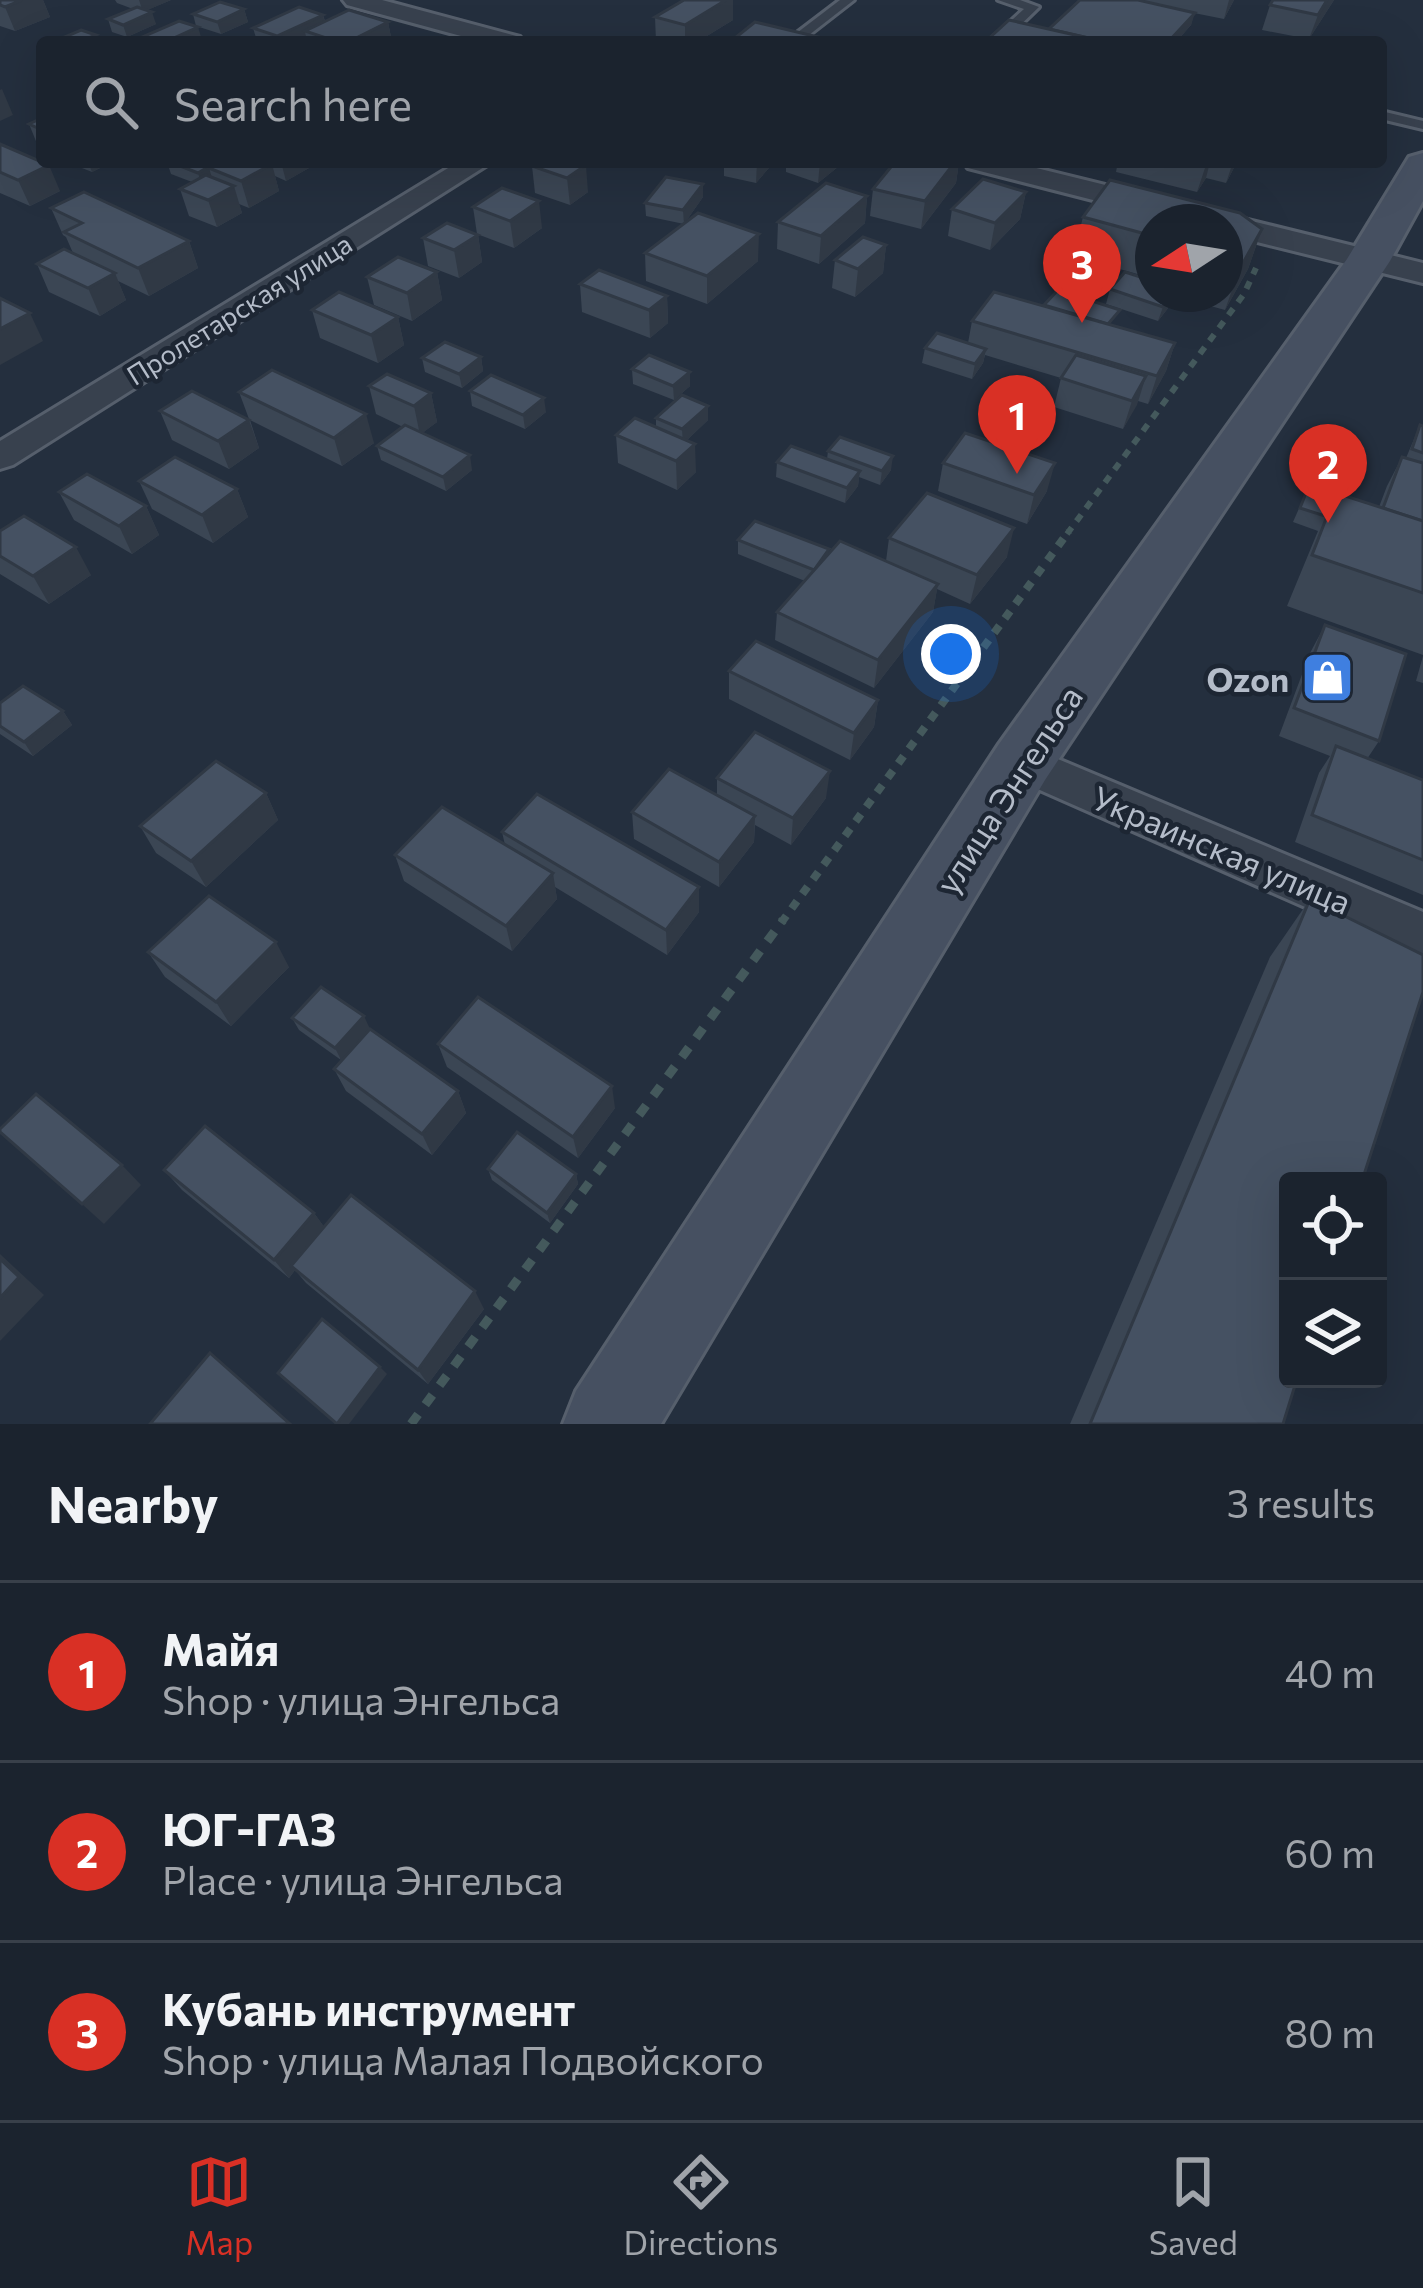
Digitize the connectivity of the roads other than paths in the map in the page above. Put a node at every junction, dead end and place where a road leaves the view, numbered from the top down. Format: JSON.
{"nodes":[{"id":1,"x":356,"y":0,"type":"edge"},
{"id":2,"x":848,"y":0,"type":"edge"},
{"id":3,"x":1004,"y":0,"type":"edge"},
{"id":4,"x":489,"y":36,"type":"edge"},
{"id":5,"x":800,"y":36,"type":"edge"},
{"id":6,"x":1002,"y":36,"type":"edge"},
{"id":7,"x":1387,"y":116,"type":"edge"},
{"id":8,"x":1423,"y":125,"type":"edge"},
{"id":9,"x":1423,"y":164,"type":"edge"},
{"id":10,"x":468,"y":168,"type":"edge"},
{"id":11,"x":1002,"y":168,"type":"edge"},
{"id":12,"x":1144,"y":204,"type":"edge"},
{"id":13,"x":1243,"y":229,"type":"edge"},
{"id":14,"x":1395,"y":267,"type":"edge"},
{"id":15,"x":0,"y":457,"type":"edge"},
{"id":16,"x":1022,"y":762,"type":"junction"},
{"id":17,"x":1423,"y":936,"type":"edge"},
{"id":18,"x":609,"y":1424,"type":"edge"}],
"edges":[{"from":1,"to":4,"type":"street"},
{"from":2,"to":5,"type":"lane"},
{"from":3,"to":6,"type":"lane"},
{"from":7,"to":8,"type":"lane"},
{"from":9,"to":14,"type":"main road","name":"улица Энгельса"},
{"from":10,"to":15,"type":"street","name":"Пролетарская улица"},
{"from":11,"to":12,"type":"street"},
{"from":13,"to":14,"type":"street"},
{"from":14,"to":16,"type":"main road","name":"улица Энгельса"},
{"from":16,"to":17,"type":"street","name":"Украинская улица"},
{"from":16,"to":18,"type":"main road","name":"улица Энгельса"}]}
